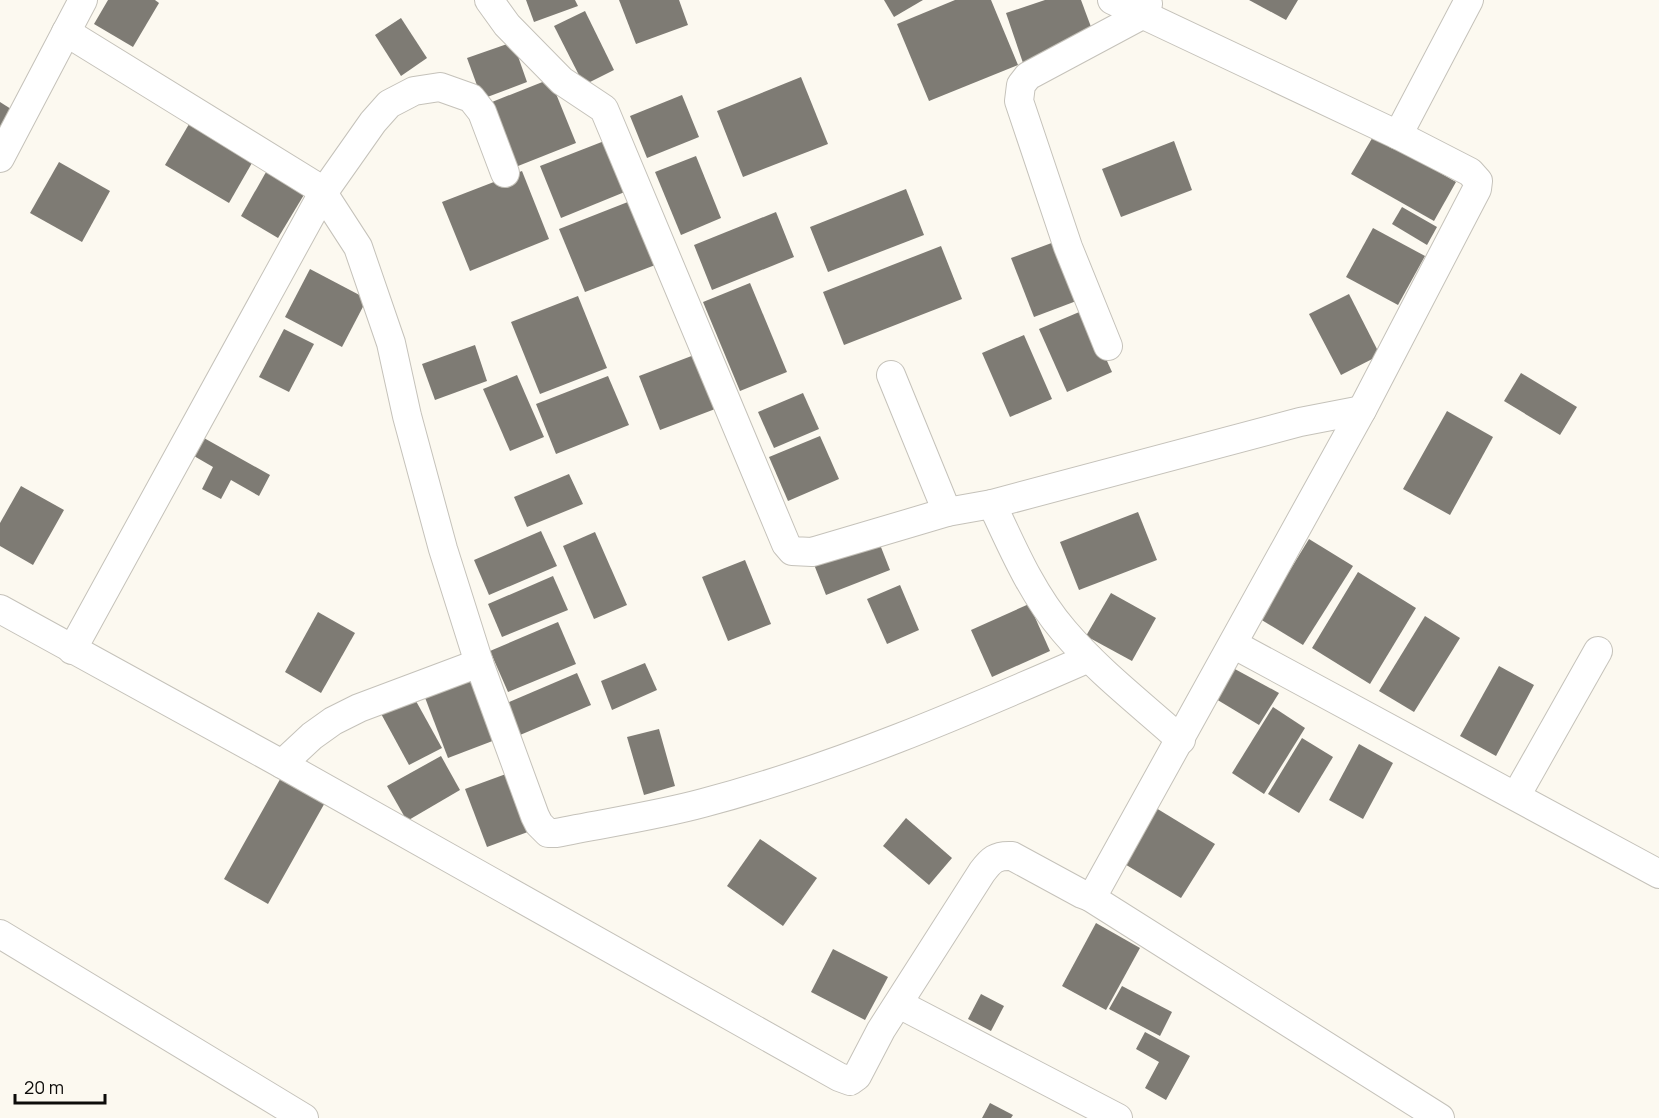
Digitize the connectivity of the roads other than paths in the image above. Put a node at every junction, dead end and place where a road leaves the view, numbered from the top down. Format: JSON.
{"nodes":[{"id":1,"x":83,"y":0,"type":"edge"},
{"id":2,"x":489,"y":0,"type":"edge"},
{"id":3,"x":1112,"y":0,"type":"edge"},
{"id":4,"x":1469,"y":0,"type":"edge"},
{"id":5,"x":1146,"y":8,"type":"edge"},
{"id":6,"x":66,"y":32,"type":"junction"},
{"id":7,"x":1398,"y":135,"type":"junction"},
{"id":8,"x":0,"y":158,"type":"edge"},
{"id":9,"x":505,"y":173,"type":"dead end"},
{"id":10,"x":323,"y":193,"type":"junction"},
{"id":11,"x":1108,"y":346,"type":"dead end"},
{"id":12,"x":891,"y":375,"type":"dead end"},
{"id":13,"x":1362,"y":410,"type":"junction"},
{"id":14,"x":992,"y":504,"type":"junction"},
{"id":15,"x":946,"y":512,"type":"junction"},
{"id":16,"x":0,"y":609,"type":"edge"},
{"id":17,"x":1233,"y":644,"type":"junction"},
{"id":18,"x":72,"y":650,"type":"junction"},
{"id":19,"x":1598,"y":651,"type":"dead end"},
{"id":20,"x":1089,"y":658,"type":"junction"},
{"id":21,"x":479,"y":663,"type":"junction"},
{"id":22,"x":1181,"y":740,"type":"junction"},
{"id":23,"x":282,"y":764,"type":"junction"},
{"id":24,"x":1516,"y":796,"type":"junction"},
{"id":25,"x":1659,"y":874,"type":"edge"},
{"id":26,"x":1090,"y":897,"type":"junction"},
{"id":27,"x":0,"y":934,"type":"edge"},
{"id":28,"x":899,"y":1004,"type":"junction"},
{"id":29,"x":304,"y":1118,"type":"edge"},
{"id":30,"x":1118,"y":1118,"type":"edge"},
{"id":31,"x":1440,"y":1118,"type":"edge"}],
"edges":[{"from":1,"to":6,"type":"street"},
{"from":2,"to":15,"type":"street"},
{"from":3,"to":5,"type":"street"},
{"from":4,"to":7,"type":"street"},
{"from":5,"to":7,"type":"street"},
{"from":5,"to":11,"type":"street"},
{"from":6,"to":8,"type":"street"},
{"from":6,"to":10,"type":"street"},
{"from":7,"to":13,"type":"street"},
{"from":9,"to":10,"type":"street"},
{"from":10,"to":18,"type":"street"},
{"from":10,"to":21,"type":"street"},
{"from":12,"to":15,"type":"street"},
{"from":13,"to":14,"type":"street"},
{"from":13,"to":17,"type":"street"},
{"from":14,"to":15,"type":"street"},
{"from":14,"to":20,"type":"street"},
{"from":16,"to":18,"type":"street"},
{"from":17,"to":22,"type":"street"},
{"from":17,"to":24,"type":"street"},
{"from":18,"to":23,"type":"street"},
{"from":19,"to":24,"type":"street"},
{"from":20,"to":21,"type":"street"},
{"from":20,"to":22,"type":"street"},
{"from":21,"to":23,"type":"street"},
{"from":22,"to":26,"type":"street"},
{"from":23,"to":28,"type":"street"},
{"from":24,"to":25,"type":"street"},
{"from":26,"to":28,"type":"street"},
{"from":26,"to":31,"type":"street"},
{"from":27,"to":29,"type":"street"},
{"from":28,"to":30,"type":"street"}]}
